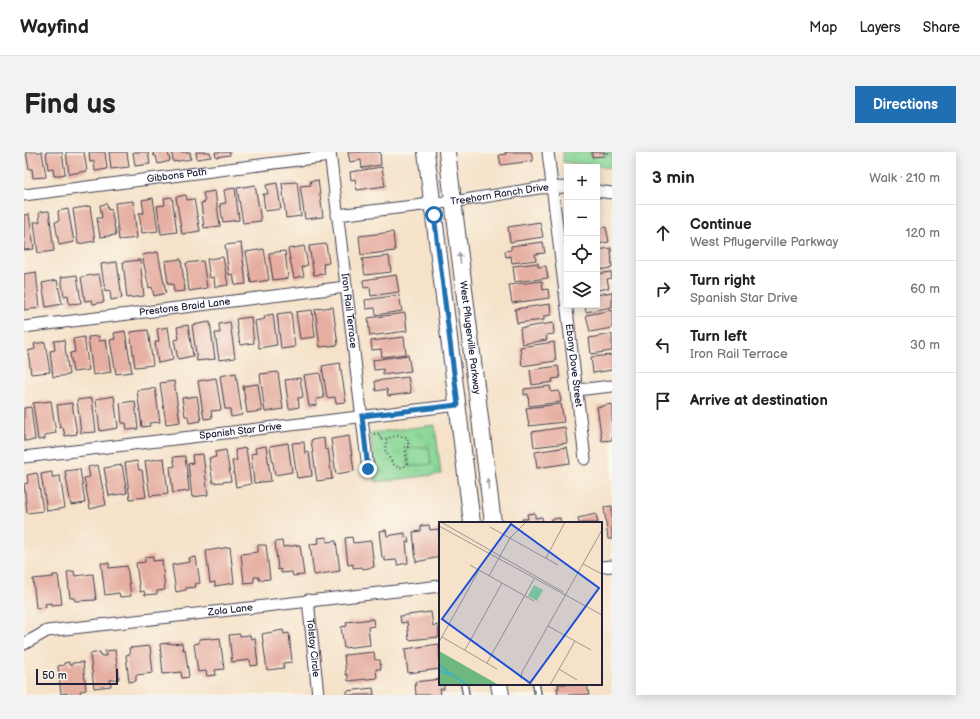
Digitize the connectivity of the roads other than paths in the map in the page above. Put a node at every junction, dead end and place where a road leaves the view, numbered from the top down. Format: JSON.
{"nodes":[{"id":1,"x":426,"y":152,"type":"edge"},
{"id":2,"x":447,"y":152,"type":"edge"},
{"id":3,"x":548,"y":152,"type":"edge"},
{"id":4,"x":330,"y":154,"type":"edge"},
{"id":5,"x":552,"y":187,"type":"junction"},
{"id":6,"x":564,"y":187,"type":"edge"},
{"id":7,"x":600,"y":192,"type":"edge"},
{"id":8,"x":612,"y":194,"type":"edge"},
{"id":9,"x":24,"y":195,"type":"edge"},
{"id":10,"x":453,"y":201,"type":"junction"},
{"id":11,"x":432,"y":204,"type":"junction"},
{"id":12,"x":337,"y":215,"type":"junction"},
{"id":13,"x":346,"y":286,"type":"junction"},
{"id":14,"x":24,"y":327,"type":"edge"},
{"id":15,"x":612,"y":386,"type":"edge"},
{"id":16,"x":577,"y":390,"type":"junction"},
{"id":17,"x":458,"y":405,"type":"junction"},
{"id":18,"x":362,"y":416,"type":"junction"},
{"id":19,"x":24,"y":457,"type":"edge"},
{"id":20,"x":585,"y":459,"type":"dead end"},
{"id":21,"x":368,"y":469,"type":"dead end"},
{"id":22,"x":472,"y":522,"type":"edge"},
{"id":23,"x":493,"y":522,"type":"edge"},
{"id":24,"x":612,"y":566,"type":"edge"},
{"id":25,"x":602,"y":567,"type":"edge"},
{"id":26,"x":439,"y":586,"type":"edge"},
{"id":27,"x":308,"y":600,"type":"junction"},
{"id":28,"x":24,"y":644,"type":"edge"},
{"id":29,"x":464,"y":685,"type":"edge"},
{"id":30,"x":500,"y":685,"type":"edge"},
{"id":31,"x":536,"y":685,"type":"edge"},
{"id":32,"x":318,"y":695,"type":"edge"},
{"id":33,"x":466,"y":695,"type":"edge"},
{"id":34,"x":501,"y":695,"type":"edge"},
{"id":35,"x":538,"y":695,"type":"edge"}],
"edges":[{"from":1,"to":11,"type":"main road","name":"West Pflugerville Parkway"},
{"from":2,"to":10,"type":"main road","name":"West Pflugerville Parkway"},
{"from":3,"to":5,"type":"street","name":"Ebony Dove Street"},
{"from":4,"to":9,"type":"street","name":"Gibbons Path"},
{"from":4,"to":12,"type":"street","name":"Iron Rail Terrace"},
{"from":5,"to":6,"type":"street","name":"Treehorn Ranch Drive"},
{"from":5,"to":10,"type":"street","name":"Treehorn Ranch Drive"},
{"from":5,"to":16,"type":"street","name":"Ebony Dove Street"},
{"from":7,"to":8,"type":"street"},
{"from":10,"to":11,"type":"street","name":"Treehorn Ranch Drive"},
{"from":23,"to":10,"type":"main road","name":"West Pflugerville Parkway","one_way":true},
{"from":11,"to":12,"type":"street","name":"Treehorn Ranch Drive"},
{"from":11,"to":17,"type":"main road","name":"West Pflugerville Parkway"},
{"from":12,"to":13,"type":"street","name":"Iron Rail Terrace"},
{"from":13,"to":14,"type":"street","name":"Prestons Braid Lane"},
{"from":13,"to":18,"type":"street","name":"Iron Rail Terrace"},
{"from":15,"to":16,"type":"street"},
{"from":16,"to":20,"type":"street","name":"Ebony Dove Street"},
{"from":17,"to":18,"type":"street","name":"Spanish Star Drive"},
{"from":17,"to":22,"type":"main road","name":"West Pflugerville Parkway"},
{"from":18,"to":19,"type":"street","name":"Spanish Star Drive"},
{"from":18,"to":21,"type":"street","name":"Iron Rail Terrace"},
{"from":24,"to":25,"type":"street"},
{"from":26,"to":27,"type":"street","name":"Zola Lane"},
{"from":27,"to":28,"type":"street","name":"Zola Lane"},
{"from":27,"to":32,"type":"street","name":"Tolstoy Circle"},
{"from":29,"to":33,"type":"lane"},
{"from":30,"to":34,"type":"main road"},
{"from":31,"to":35,"type":"lane"}]}
